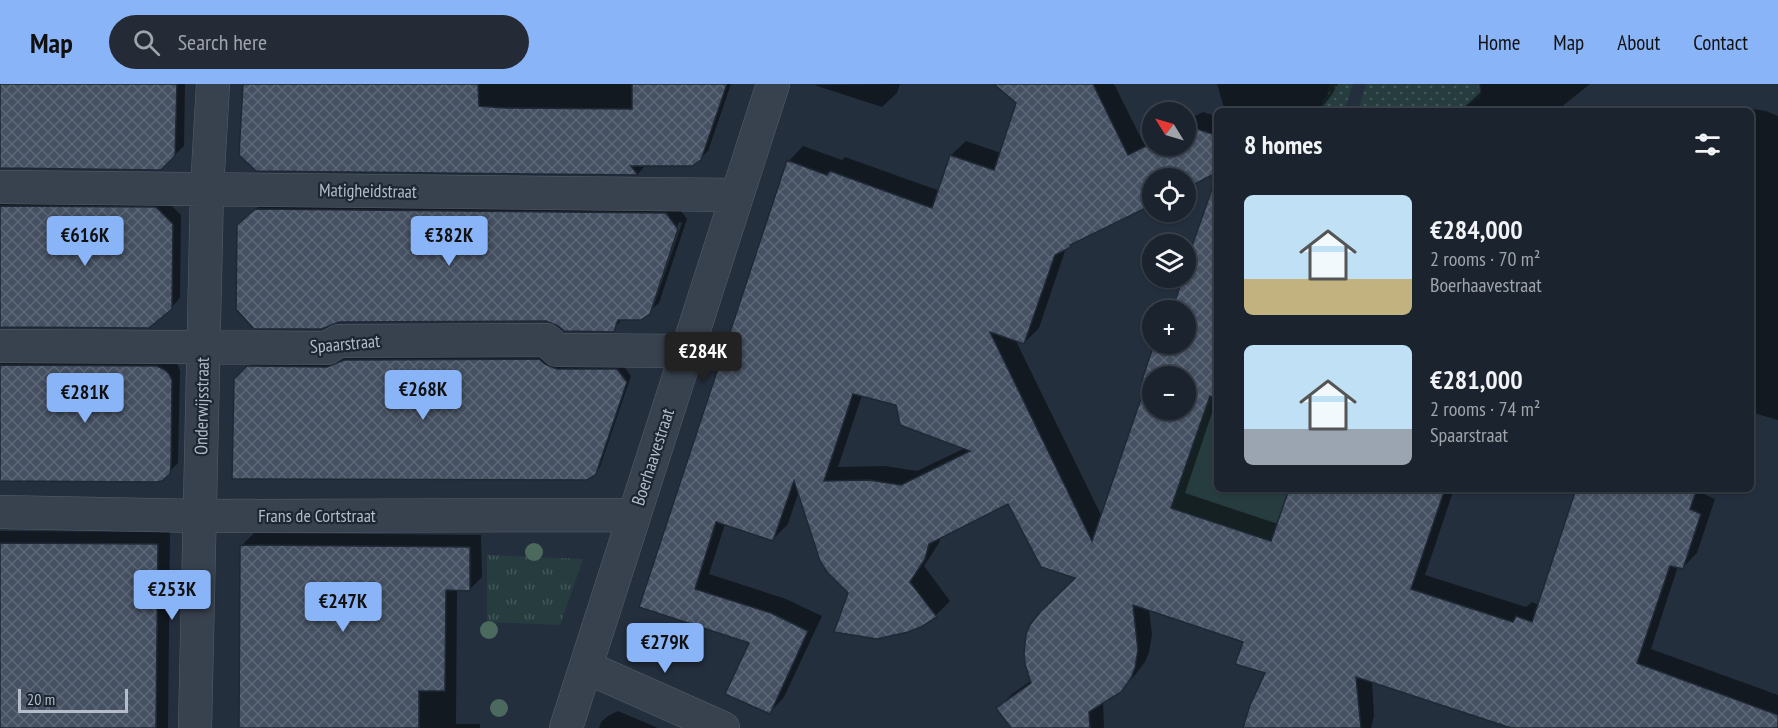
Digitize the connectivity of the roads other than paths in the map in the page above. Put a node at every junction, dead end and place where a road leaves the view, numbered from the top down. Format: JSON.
{"nodes":[{"id":1,"x":213,"y":84,"type":"edge"},
{"id":2,"x":773,"y":84,"type":"edge"},
{"id":3,"x":0,"y":187,"type":"edge"},
{"id":4,"x":207,"y":189,"type":"junction"},
{"id":5,"x":737,"y":195,"type":"junction"},
{"id":6,"x":0,"y":346,"type":"edge"},
{"id":7,"x":203,"y":347,"type":"junction"},
{"id":8,"x":687,"y":351,"type":"junction"},
{"id":9,"x":0,"y":512,"type":"edge"},
{"id":10,"x":634,"y":515,"type":"junction"},
{"id":11,"x":200,"y":516,"type":"junction"},
{"id":12,"x":586,"y":667,"type":"junction"},
{"id":13,"x":195,"y":728,"type":"edge"},
{"id":14,"x":566,"y":728,"type":"edge"},
{"id":15,"x":723,"y":728,"type":"edge"}],
"edges":[{"from":1,"to":4,"type":"street","name":"Onderwijsstraat"},
{"from":2,"to":5,"type":"street","name":"Boerhaavestraat"},
{"from":3,"to":4,"type":"street","name":"Matigheidstraat"},
{"from":4,"to":5,"type":"street","name":"Matigheidstraat"},
{"from":4,"to":7,"type":"street","name":"Onderwijsstraat"},
{"from":5,"to":8,"type":"street","name":"Boerhaavestraat"},
{"from":6,"to":7,"type":"street","name":"Spaarstraat"},
{"from":7,"to":8,"type":"street","name":"Spaarstraat"},
{"from":7,"to":11,"type":"street","name":"Onderwijsstraat"},
{"from":8,"to":10,"type":"street","name":"Boerhaavestraat"},
{"from":9,"to":11,"type":"street","name":"Frans de Cortstraat"},
{"from":10,"to":11,"type":"street","name":"Frans de Cortstraat"},
{"from":10,"to":12,"type":"street","name":"Boerhaavestraat"},
{"from":11,"to":13,"type":"street","name":"Onderwijsstraat"},
{"from":12,"to":14,"type":"street","name":"Boerhaavestraat"},
{"from":12,"to":15,"type":"street"}]}
